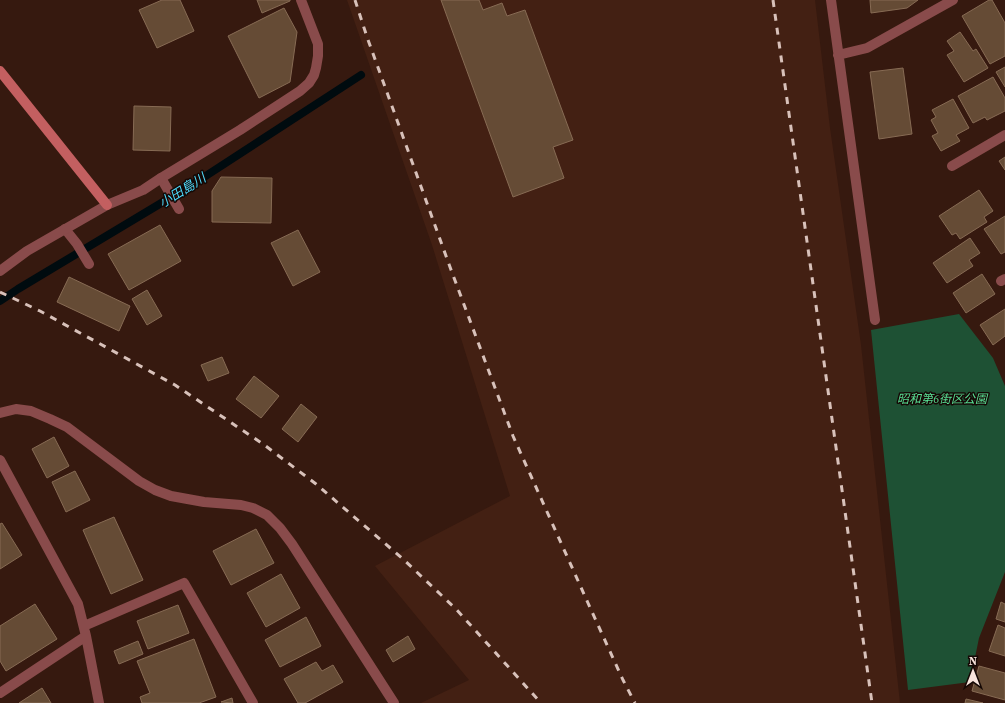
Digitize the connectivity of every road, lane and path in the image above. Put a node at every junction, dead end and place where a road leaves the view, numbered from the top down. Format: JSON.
{"nodes":[{"id":1,"x":301,"y":0,"type":"edge"},
{"id":2,"x":831,"y":0,"type":"edge"},
{"id":3,"x":951,"y":1,"type":"edge"},
{"id":4,"x":838,"y":55,"type":"junction"},
{"id":5,"x":0,"y":71,"type":"edge"},
{"id":6,"x":1005,"y":135,"type":"edge"},
{"id":7,"x":952,"y":166,"type":"dead end"},
{"id":8,"x":163,"y":183,"type":"junction"},
{"id":9,"x":107,"y":205,"type":"junction"},
{"id":10,"x":179,"y":209,"type":"dead end"},
{"id":11,"x":65,"y":229,"type":"junction"},
{"id":12,"x":89,"y":264,"type":"dead end"},
{"id":13,"x":0,"y":271,"type":"edge"},
{"id":14,"x":875,"y":320,"type":"dead end"},
{"id":15,"x":0,"y":413,"type":"edge"},
{"id":16,"x":0,"y":460,"type":"edge"},
{"id":17,"x":85,"y":631,"type":"junction"},
{"id":18,"x":0,"y":693,"type":"edge"},
{"id":19,"x":99,"y":703,"type":"edge"},
{"id":20,"x":254,"y":703,"type":"edge"},
{"id":21,"x":394,"y":703,"type":"edge"}],
"edges":[{"from":1,"to":8,"type":"street"},
{"from":2,"to":4,"type":"street"},
{"from":3,"to":4,"type":"street"},
{"from":4,"to":14,"type":"street"},
{"from":5,"to":9,"type":"street"},
{"from":6,"to":7,"type":"street"},
{"from":8,"to":9,"type":"street"},
{"from":8,"to":10,"type":"street"},
{"from":9,"to":11,"type":"street"},
{"from":11,"to":12,"type":"street"},
{"from":11,"to":13,"type":"street"},
{"from":15,"to":21,"type":"street"},
{"from":16,"to":17,"type":"street"},
{"from":17,"to":18,"type":"street"},
{"from":17,"to":19,"type":"street"},
{"from":17,"to":20,"type":"street"}]}
